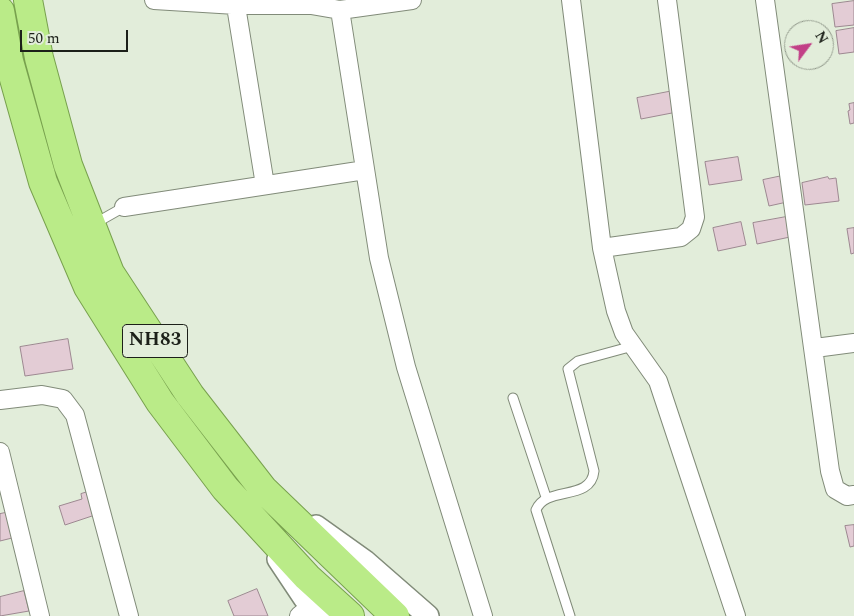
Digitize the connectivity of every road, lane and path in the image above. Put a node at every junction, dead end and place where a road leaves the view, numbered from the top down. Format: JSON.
{"nodes":[{"id":1,"x":28,"y":0,"type":"edge"},
{"id":2,"x":154,"y":0,"type":"edge"},
{"id":3,"x":412,"y":0,"type":"edge"},
{"id":4,"x":571,"y":0,"type":"edge"},
{"id":5,"x":667,"y":0,"type":"edge"},
{"id":6,"x":765,"y":0,"type":"edge"},
{"id":7,"x":235,"y":2,"type":"edge"},
{"id":8,"x":310,"y":2,"type":"edge"},
{"id":9,"x":340,"y":10,"type":"junction"},
{"id":10,"x":0,"y":11,"type":"edge"},
{"id":11,"x":365,"y":170,"type":"junction"},
{"id":12,"x":265,"y":185,"type":"junction"},
{"id":13,"x":124,"y":207,"type":"joint"},
{"id":14,"x":92,"y":225,"type":"junction"},
{"id":15,"x":602,"y":248,"type":"junction"},
{"id":16,"x":854,"y":343,"type":"edge"},
{"id":17,"x":633,"y":346,"type":"junction"},
{"id":18,"x":815,"y":348,"type":"junction"},
{"id":19,"x":513,"y":398,"type":"dead end"},
{"id":20,"x":0,"y":400,"type":"edge"},
{"id":21,"x":0,"y":452,"type":"edge"},
{"id":22,"x":263,"y":489,"type":"junction"},
{"id":23,"x":854,"y":495,"type":"edge"},
{"id":24,"x":546,"y":497,"type":"junction"},
{"id":25,"x":249,"y":515,"type":"junction"},
{"id":26,"x":311,"y":613,"type":"edge"},
{"id":27,"x":40,"y":616,"type":"edge"},
{"id":28,"x":129,"y":616,"type":"edge"},
{"id":29,"x":350,"y":616,"type":"edge"},
{"id":30,"x":395,"y":616,"type":"edge"},
{"id":31,"x":428,"y":616,"type":"edge"},
{"id":32,"x":483,"y":616,"type":"edge"},
{"id":33,"x":570,"y":616,"type":"edge"},
{"id":34,"x":736,"y":616,"type":"edge"}],
"edges":[{"from":1,"to":14,"type":"highway","number":"NH83"},
{"from":2,"to":7,"type":"street"},
{"from":3,"to":9,"type":"street"},
{"from":4,"to":15,"type":"street"},
{"from":5,"to":15,"type":"street"},
{"from":6,"to":18,"type":"street"},
{"from":7,"to":8,"type":"street"},
{"from":7,"to":12,"type":"street"},
{"from":8,"to":9,"type":"street"},
{"from":9,"to":11,"type":"street"},
{"from":10,"to":25,"type":"highway","number":"NH83"},
{"from":11,"to":12,"type":"street"},
{"from":11,"to":32,"type":"street"},
{"from":12,"to":13,"type":"street"},
{"from":13,"to":14,"type":"lane"},
{"from":14,"to":22,"type":"highway","number":"NH83"},
{"from":15,"to":17,"type":"street"},
{"from":16,"to":18,"type":"street"},
{"from":17,"to":24,"type":"lane"},
{"from":17,"to":34,"type":"street"},
{"from":18,"to":23,"type":"street"},
{"from":19,"to":24,"type":"lane"},
{"from":20,"to":28,"type":"street"},
{"from":21,"to":27,"type":"street"},
{"from":22,"to":30,"type":"highway","number":"NH83"},
{"from":22,"to":31,"type":"street"},
{"from":24,"to":33,"type":"lane"},
{"from":25,"to":26,"type":"street"},
{"from":25,"to":29,"type":"highway","number":"NH83"}]}
